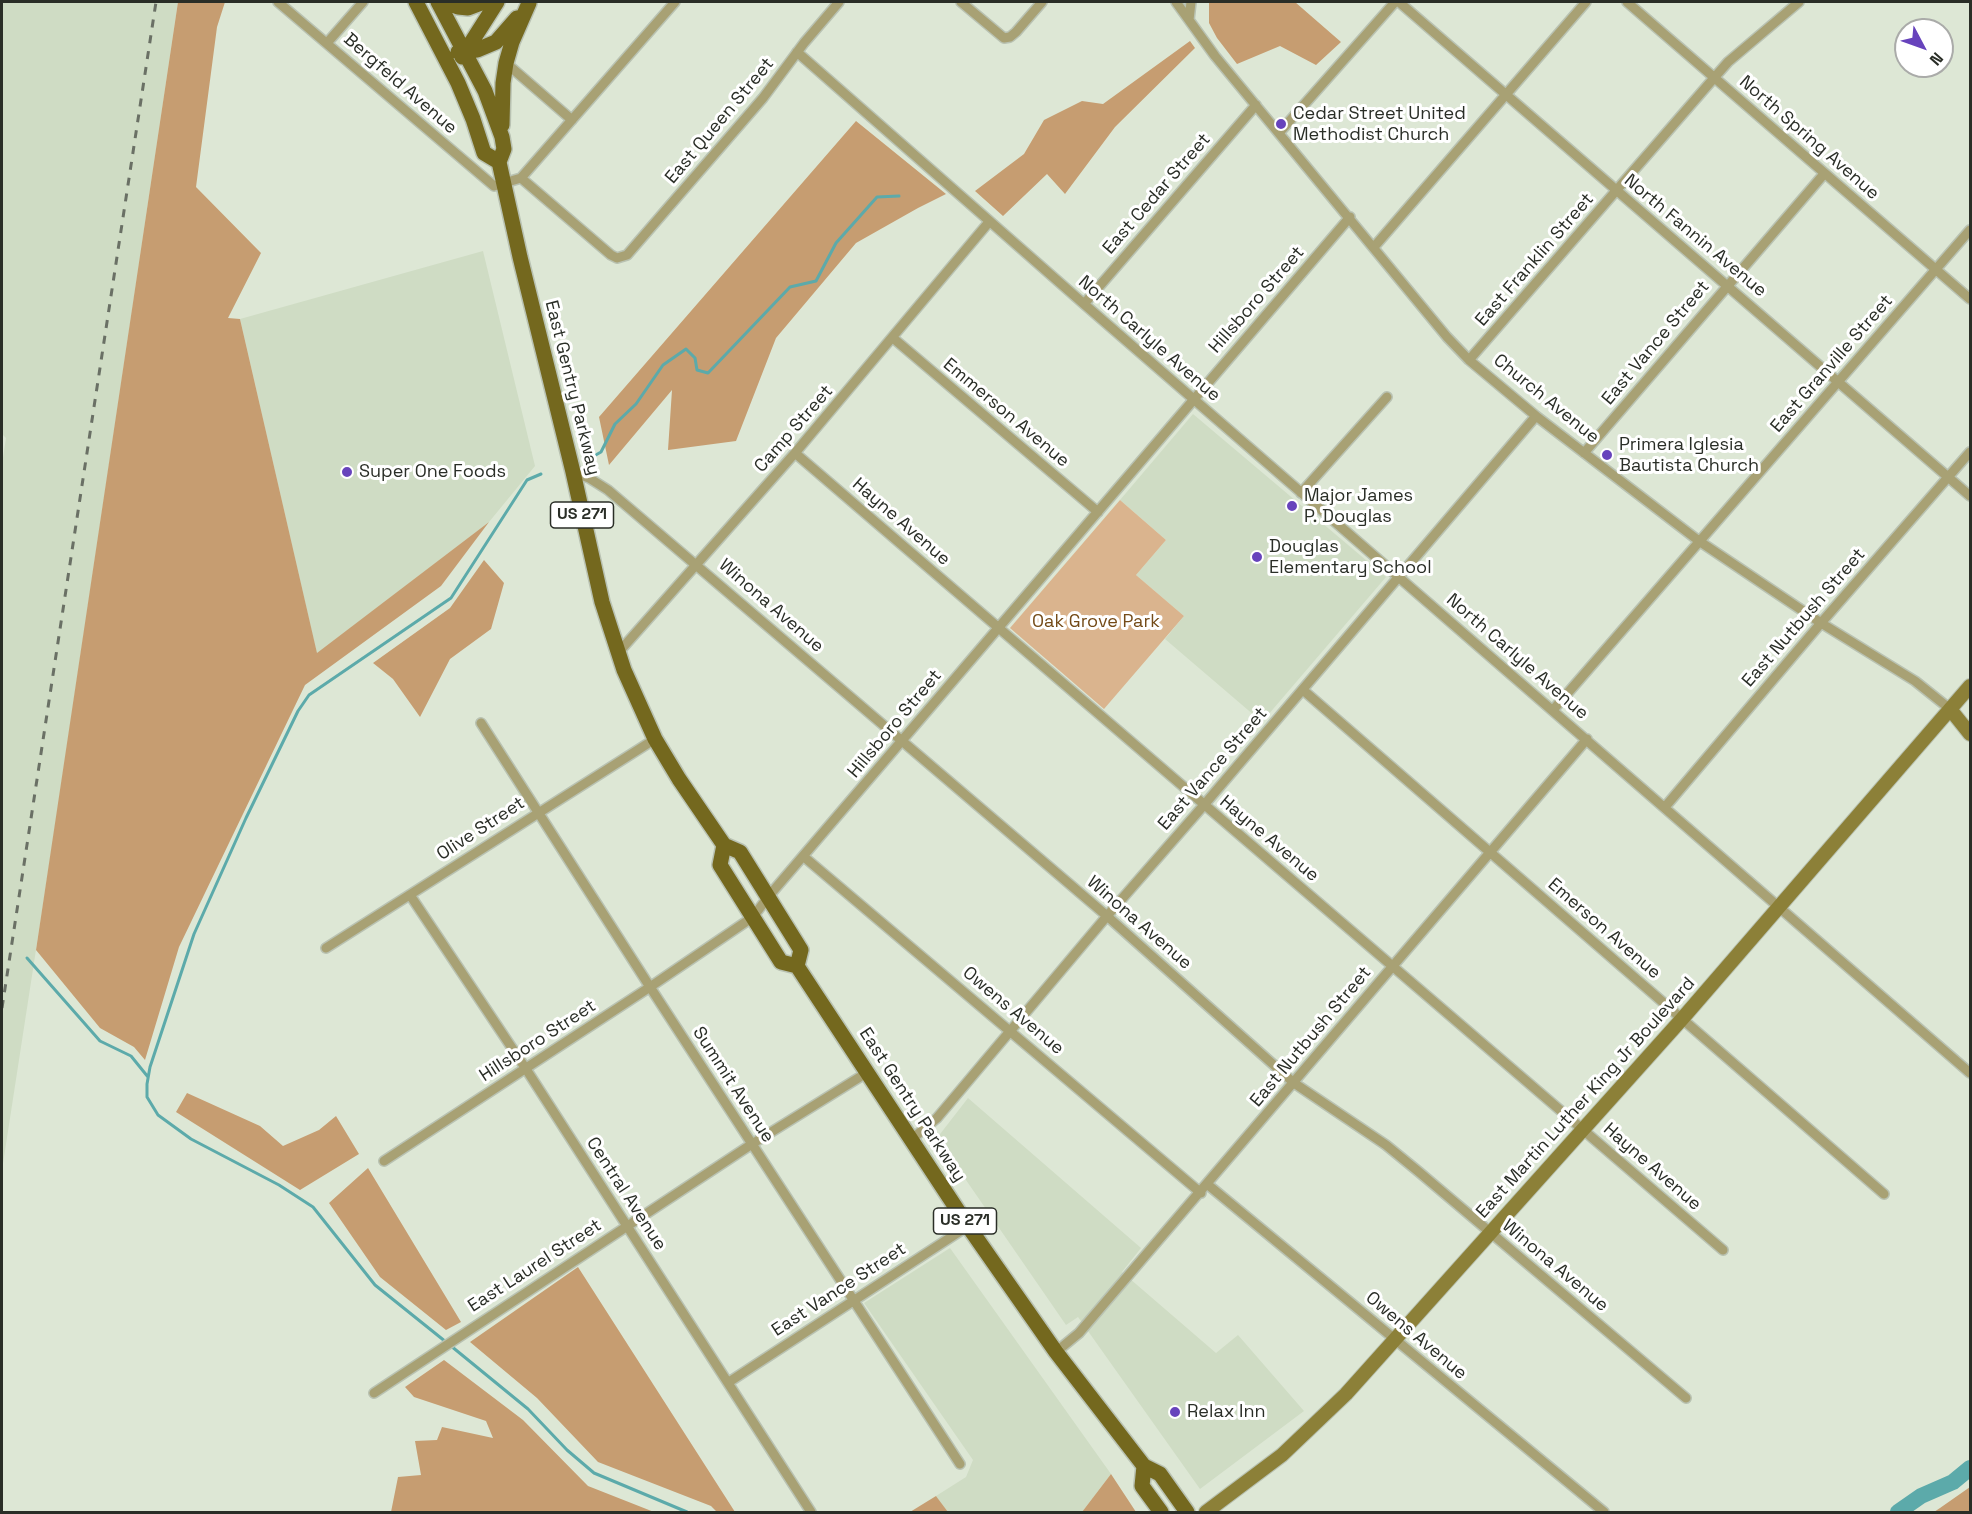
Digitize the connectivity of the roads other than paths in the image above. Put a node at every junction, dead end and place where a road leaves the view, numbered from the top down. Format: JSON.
{"nodes":[{"id":1,"x":278,"y":2,"type":"edge"},
{"id":2,"x":363,"y":2,"type":"edge"},
{"id":3,"x":416,"y":2,"type":"edge"},
{"id":4,"x":438,"y":2,"type":"edge"},
{"id":5,"x":445,"y":2,"type":"edge"},
{"id":6,"x":484,"y":2,"type":"edge"},
{"id":7,"x":497,"y":2,"type":"edge"},
{"id":8,"x":529,"y":2,"type":"edge"},
{"id":9,"x":839,"y":2,"type":"edge"},
{"id":10,"x":961,"y":2,"type":"edge"},
{"id":11,"x":1042,"y":2,"type":"edge"},
{"id":12,"x":1176,"y":2,"type":"edge"},
{"id":13,"x":1191,"y":2,"type":"edge"},
{"id":14,"x":1397,"y":2,"type":"edge"},
{"id":15,"x":1586,"y":2,"type":"edge"},
{"id":16,"x":1627,"y":2,"type":"edge"},
{"id":17,"x":1800,"y":2,"type":"edge"},
{"id":18,"x":670,"y":3,"type":"edge"},
{"id":19,"x":1189,"y":20,"type":"junction"},
{"id":20,"x":327,"y":43,"type":"junction"},
{"id":21,"x":438,"y":45,"type":"junction"},
{"id":22,"x":466,"y":51,"type":"junction"},
{"id":23,"x":797,"y":52,"type":"junction"},
{"id":24,"x":506,"y":63,"type":"junction"},
{"id":25,"x":1714,"y":78,"type":"junction"},
{"id":26,"x":458,"y":83,"type":"junction"},
{"id":27,"x":1505,"y":95,"type":"junction"},
{"id":28,"x":1256,"y":105,"type":"junction"},
{"id":29,"x":572,"y":120,"type":"junction"},
{"id":30,"x":1279,"y":133,"type":"junction"},
{"id":31,"x":502,"y":137,"type":"junction"},
{"id":32,"x":499,"y":162,"type":"junction"},
{"id":33,"x":1824,"y":174,"type":"junction"},
{"id":34,"x":521,"y":178,"type":"junction"},
{"id":35,"x":503,"y":183,"type":"junction"},
{"id":36,"x":1617,"y":191,"type":"junction"},
{"id":37,"x":1350,"y":217,"type":"junction"},
{"id":38,"x":989,"y":222,"type":"junction"},
{"id":39,"x":1971,"y":230,"type":"edge"},
{"id":40,"x":1374,"y":247,"type":"junction"},
{"id":41,"x":1937,"y":269,"type":"junction"},
{"id":42,"x":1727,"y":285,"type":"junction"},
{"id":43,"x":1971,"y":299,"type":"edge"},
{"id":44,"x":1084,"y":304,"type":"junction"},
{"id":45,"x":893,"y":338,"type":"junction"},
{"id":46,"x":1469,"y":360,"type":"junction"},
{"id":47,"x":1839,"y":381,"type":"junction"},
{"id":48,"x":1387,"y":397,"type":"dead end"},
{"id":49,"x":1194,"y":399,"type":"junction"},
{"id":50,"x":1536,"y":416,"type":"junction"},
{"id":51,"x":1971,"y":452,"type":"edge"},
{"id":52,"x":795,"y":453,"type":"junction"},
{"id":53,"x":1584,"y":453,"type":"junction"},
{"id":54,"x":573,"y":472,"type":"junction"},
{"id":55,"x":1948,"y":477,"type":"junction"},
{"id":56,"x":1301,"y":493,"type":"junction"},
{"id":57,"x":1971,"y":496,"type":"edge"},
{"id":58,"x":1098,"y":512,"type":"junction"},
{"id":59,"x":1699,"y":542,"type":"junction"},
{"id":60,"x":697,"y":565,"type":"junction"},
{"id":61,"x":1398,"y":576,"type":"junction"},
{"id":62,"x":1821,"y":623,"type":"junction"},
{"id":63,"x":998,"y":627,"type":"junction"},
{"id":64,"x":618,"y":653,"type":"junction"},
{"id":65,"x":1971,"y":686,"type":"edge"},
{"id":66,"x":1302,"y":690,"type":"junction"},
{"id":67,"x":1553,"y":710,"type":"junction"},
{"id":68,"x":1950,"y":710,"type":"junction"},
{"id":69,"x":481,"y":723,"type":"dead end"},
{"id":70,"x":1971,"y":734,"type":"edge"},
{"id":71,"x":655,"y":739,"type":"junction"},
{"id":72,"x":1587,"y":739,"type":"junction"},
{"id":73,"x":902,"y":741,"type":"junction"},
{"id":74,"x":1204,"y":806,"type":"junction"},
{"id":75,"x":1665,"y":807,"type":"junction"},
{"id":76,"x":537,"y":812,"type":"junction"},
{"id":77,"x":724,"y":846,"type":"junction"},
{"id":78,"x":1491,"y":852,"type":"junction"},
{"id":79,"x":803,"y":856,"type":"junction"},
{"id":80,"x":410,"y":895,"type":"junction"},
{"id":81,"x":768,"y":897,"type":"junction"},
{"id":82,"x":1780,"y":906,"type":"junction"},
{"id":83,"x":1107,"y":916,"type":"junction"},
{"id":84,"x":753,"y":917,"type":"junction"},
{"id":85,"x":326,"y":948,"type":"dead end"},
{"id":86,"x":1393,"y":965,"type":"junction"},
{"id":87,"x":797,"y":966,"type":"junction"},
{"id":88,"x":650,"y":987,"type":"junction"},
{"id":89,"x":1682,"y":1019,"type":"junction"},
{"id":90,"x":1011,"y":1031,"type":"junction"},
{"id":91,"x":526,"y":1069,"type":"junction"},
{"id":92,"x":868,"y":1072,"type":"junction"},
{"id":93,"x":1971,"y":1073,"type":"edge"},
{"id":94,"x":1294,"y":1083,"type":"junction"},
{"id":95,"x":1582,"y":1130,"type":"junction"},
{"id":96,"x":912,"y":1139,"type":"junction"},
{"id":97,"x":752,"y":1144,"type":"junction"},
{"id":98,"x":384,"y":1161,"type":"dead end"},
{"id":99,"x":1208,"y":1184,"type":"junction"},
{"id":100,"x":1201,"y":1193,"type":"junction"},
{"id":101,"x":1884,"y":1194,"type":"dead end"},
{"id":102,"x":626,"y":1226,"type":"junction"},
{"id":103,"x":968,"y":1226,"type":"junction"},
{"id":104,"x":1490,"y":1233,"type":"junction"},
{"id":105,"x":1723,"y":1250,"type":"dead end"},
{"id":106,"x":855,"y":1300,"type":"junction"},
{"id":107,"x":1395,"y":1340,"type":"junction"},
{"id":108,"x":1056,"y":1352,"type":"junction"},
{"id":109,"x":729,"y":1382,"type":"junction"},
{"id":110,"x":374,"y":1392,"type":"dead end"},
{"id":111,"x":1686,"y":1398,"type":"dead end"},
{"id":112,"x":960,"y":1464,"type":"dead end"},
{"id":113,"x":1144,"y":1466,"type":"junction"},
{"id":114,"x":811,"y":1512,"type":"edge"},
{"id":115,"x":1161,"y":1512,"type":"edge"},
{"id":116,"x":1187,"y":1512,"type":"edge"},
{"id":117,"x":1206,"y":1512,"type":"edge"},
{"id":118,"x":1604,"y":1512,"type":"edge"}],
"edges":[{"from":1,"to":20,"type":"street","name":"Bergfeld Avenue"},
{"from":2,"to":20,"type":"street"},
{"from":3,"to":21,"type":"main road"},
{"from":4,"to":22,"type":"main road","number":"US 271"},
{"from":5,"to":6,"type":"main road"},
{"from":7,"to":22,"type":"main road"},
{"from":8,"to":22,"type":"main road"},
{"from":8,"to":24,"type":"main road","name":"East Gentry Parkway"},
{"from":9,"to":23,"type":"street","name":"East Queen Street"},
{"from":10,"to":11,"type":"street"},
{"from":12,"to":19,"type":"street","name":"Church Avenue"},
{"from":13,"to":19,"type":"street"},
{"from":14,"to":27,"type":"street","name":"North Fannin Avenue"},
{"from":14,"to":30,"type":"street"},
{"from":15,"to":27,"type":"street"},
{"from":16,"to":25,"type":"street","name":"North Spring Avenue"},
{"from":17,"to":25,"type":"street","name":"East Franklin Street"},
{"from":18,"to":29,"type":"street"},
{"from":19,"to":28,"type":"street","name":"Church Avenue"},
{"from":20,"to":35,"type":"street","name":"Bergfeld Avenue"},
{"from":21,"to":22,"type":"main road"},
{"from":21,"to":26,"type":"main road"},
{"from":22,"to":26,"type":"main road"},
{"from":22,"to":31,"type":"main road","number":"US 271"},
{"from":23,"to":34,"type":"street","name":"East Queen Street"},
{"from":23,"to":38,"type":"street","name":"North Carlyle Avenue"},
{"from":24,"to":29,"type":"street"},
{"from":24,"to":31,"type":"main road","name":"East Gentry Parkway"},
{"from":25,"to":33,"type":"street","name":"North Spring Avenue"},
{"from":25,"to":36,"type":"street","name":"East Franklin Street"},
{"from":26,"to":32,"type":"main road"},
{"from":27,"to":36,"type":"street","name":"North Fannin Avenue"},
{"from":27,"to":40,"type":"street"},
{"from":28,"to":30,"type":"street","name":"Church Avenue"},
{"from":28,"to":44,"type":"street","name":"East Cedar Street"},
{"from":29,"to":34,"type":"street"},
{"from":30,"to":37,"type":"street","name":"Church Avenue"},
{"from":31,"to":32,"type":"main road","name":"East Gentry Parkway","number":"US 271"},
{"from":32,"to":35,"type":"main road","name":"East Gentry Parkway","number":"US 271"},
{"from":33,"to":41,"type":"street","name":"North Spring Avenue"},
{"from":33,"to":42,"type":"street","name":"East Vance Street"},
{"from":34,"to":35,"type":"street"},
{"from":35,"to":54,"type":"main road","name":"East Gentry Parkway","number":"US 271"},
{"from":36,"to":42,"type":"street","name":"North Fannin Avenue"},
{"from":36,"to":46,"type":"street","name":"East Franklin Street"},
{"from":37,"to":40,"type":"street","name":"Church Avenue"},
{"from":37,"to":49,"type":"street","name":"Hillsboro Street"},
{"from":38,"to":44,"type":"street","name":"North Carlyle Avenue"},
{"from":38,"to":45,"type":"street","name":"Camp Street"},
{"from":39,"to":41,"type":"street","name":"East Granville Street"},
{"from":40,"to":46,"type":"street","name":"Church Avenue"},
{"from":41,"to":43,"type":"street","name":"North Spring Avenue"},
{"from":41,"to":47,"type":"street","name":"East Granville Street"},
{"from":42,"to":47,"type":"street","name":"North Fannin Avenue"},
{"from":42,"to":53,"type":"street","name":"East Vance Street"},
{"from":44,"to":49,"type":"street","name":"North Carlyle Avenue"},
{"from":45,"to":52,"type":"street","name":"Camp Street"},
{"from":45,"to":58,"type":"street","name":"Emmerson Avenue"},
{"from":46,"to":50,"type":"street","name":"Church Avenue"},
{"from":47,"to":55,"type":"street","name":"North Fannin Avenue"},
{"from":47,"to":59,"type":"street","name":"East Granville Street"},
{"from":48,"to":56,"type":"street"},
{"from":49,"to":56,"type":"street","name":"North Carlyle Avenue"},
{"from":49,"to":58,"type":"street","name":"Hillsboro Street"},
{"from":50,"to":53,"type":"street","name":"Church Avenue"},
{"from":50,"to":61,"type":"street","name":"East Vance Street"},
{"from":51,"to":55,"type":"street","name":"East Nutbush Street"},
{"from":52,"to":60,"type":"street","name":"Camp Street"},
{"from":52,"to":63,"type":"street","name":"Hayne Avenue"},
{"from":53,"to":59,"type":"street","name":"Church Avenue"},
{"from":54,"to":60,"type":"street","name":"Winona Avenue"},
{"from":54,"to":64,"type":"main road","name":"East Gentry Parkway","number":"US 271"},
{"from":55,"to":57,"type":"street","name":"North Fannin Avenue"},
{"from":55,"to":62,"type":"street","name":"East Nutbush Street"},
{"from":56,"to":61,"type":"street","name":"North Carlyle Avenue"},
{"from":58,"to":63,"type":"street","name":"Hillsboro Street"},
{"from":59,"to":62,"type":"street","name":"Church Avenue"},
{"from":59,"to":67,"type":"street","name":"East Granville Street"},
{"from":60,"to":64,"type":"street","name":"Camp Street"},
{"from":60,"to":73,"type":"street","name":"Winona Avenue"},
{"from":61,"to":66,"type":"street","name":"East Vance Street"},
{"from":61,"to":67,"type":"street","name":"North Carlyle Avenue"},
{"from":62,"to":68,"type":"street","name":"Church Avenue"},
{"from":62,"to":75,"type":"street","name":"East Nutbush Street"},
{"from":63,"to":73,"type":"street","name":"Hillsboro Street"},
{"from":63,"to":74,"type":"street","name":"Hayne Avenue"},
{"from":64,"to":71,"type":"main road","name":"East Gentry Parkway","number":"US 271"},
{"from":65,"to":68,"type":"main road","name":"East Martin Luther King Jr Boulevard"},
{"from":66,"to":74,"type":"street","name":"East Vance Street"},
{"from":66,"to":78,"type":"street","name":"Emerson Avenue"},
{"from":67,"to":72,"type":"street","name":"North Carlyle Avenue"},
{"from":68,"to":70,"type":"main road","name":"Church Avenue"},
{"from":68,"to":82,"type":"main road","name":"East Martin Luther King Jr Boulevard"},
{"from":69,"to":76,"type":"street","name":"Summit Avenue"},
{"from":71,"to":76,"type":"street","name":"Olive Street"},
{"from":71,"to":77,"type":"main road","name":"East Gentry Parkway","number":"US 271"},
{"from":72,"to":75,"type":"street","name":"North Carlyle Avenue"},
{"from":72,"to":78,"type":"street","name":"East Nutbush Street"},
{"from":73,"to":79,"type":"street","name":"Hillsboro Street"},
{"from":73,"to":83,"type":"street","name":"Winona Avenue"},
{"from":74,"to":83,"type":"street","name":"East Vance Street"},
{"from":74,"to":86,"type":"street","name":"Hayne Avenue"},
{"from":75,"to":82,"type":"street","name":"North Carlyle Avenue"},
{"from":76,"to":80,"type":"street","name":"Olive Street"},
{"from":76,"to":88,"type":"street","name":"Summit Avenue"},
{"from":77,"to":81,"type":"main road","name":"East Gentry Parkway","number":"US 271"},
{"from":77,"to":84,"type":"main road","name":"East Gentry Parkway","number":"US 271"},
{"from":78,"to":86,"type":"street","name":"East Nutbush Street"},
{"from":78,"to":89,"type":"street","name":"Emerson Avenue"},
{"from":79,"to":81,"type":"street","name":"Hillsboro Street"},
{"from":79,"to":90,"type":"street","name":"Owens Avenue"},
{"from":80,"to":85,"type":"street","name":"Olive Street"},
{"from":80,"to":91,"type":"street","name":"Central Avenue"},
{"from":81,"to":84,"type":"street","name":"Hillsboro Street"},
{"from":81,"to":87,"type":"main road","name":"East Gentry Parkway","number":"US 271"},
{"from":82,"to":89,"type":"main road","name":"East Martin Luther King Jr Boulevard"},
{"from":82,"to":93,"type":"street","name":"North Carlyle Avenue"},
{"from":83,"to":90,"type":"street","name":"East Vance Street"},
{"from":83,"to":94,"type":"street","name":"Winona Avenue"},
{"from":84,"to":87,"type":"main road","name":"East Gentry Parkway","number":"US 271"},
{"from":84,"to":88,"type":"street","name":"Hillsboro Street"},
{"from":86,"to":94,"type":"street","name":"East Nutbush Street"},
{"from":86,"to":95,"type":"street","name":"Hayne Avenue"},
{"from":87,"to":92,"type":"main road","name":"East Gentry Parkway","number":"US 271"},
{"from":88,"to":91,"type":"street","name":"Hillsboro Street"},
{"from":88,"to":97,"type":"street","name":"Summit Avenue"},
{"from":89,"to":95,"type":"main road","name":"East Martin Luther King Jr Boulevard"},
{"from":89,"to":101,"type":"street","name":"Emerson Avenue"},
{"from":90,"to":96,"type":"street","name":"East Vance Street"},
{"from":90,"to":100,"type":"street","name":"Owens Avenue"},
{"from":91,"to":98,"type":"street","name":"Hillsboro Street"},
{"from":91,"to":102,"type":"street","name":"Central Avenue"},
{"from":92,"to":96,"type":"main road","name":"East Gentry Parkway","number":"US 271"},
{"from":92,"to":97,"type":"street","name":"East Laurel Street"},
{"from":94,"to":99,"type":"street","name":"East Nutbush Street"},
{"from":94,"to":104,"type":"street","name":"Winona Avenue"},
{"from":95,"to":104,"type":"main road","name":"East Martin Luther King Jr Boulevard"},
{"from":95,"to":105,"type":"street","name":"Hayne Avenue"},
{"from":96,"to":103,"type":"main road","name":"East Gentry Parkway","number":"US 271"},
{"from":97,"to":102,"type":"street","name":"East Laurel Street"},
{"from":97,"to":106,"type":"street","name":"Summit Avenue"},
{"from":99,"to":100,"type":"street","name":"East Nutbush Street"},
{"from":99,"to":107,"type":"street","name":"Owens Avenue"},
{"from":100,"to":108,"type":"street","name":"East Nutbush Street"},
{"from":102,"to":109,"type":"street","name":"Central Avenue"},
{"from":102,"to":110,"type":"street","name":"East Laurel Street"},
{"from":103,"to":106,"type":"street","name":"East Vance Street"},
{"from":103,"to":108,"type":"main road","name":"East Gentry Parkway","number":"US 271"},
{"from":104,"to":107,"type":"main road","name":"East Martin Luther King Jr Boulevard"},
{"from":104,"to":111,"type":"street","name":"Winona Avenue"},
{"from":106,"to":109,"type":"street","name":"East Vance Street"},
{"from":106,"to":112,"type":"street","name":"Summit Avenue"},
{"from":107,"to":117,"type":"main road","name":"East Martin Luther King Jr Boulevard"},
{"from":107,"to":118,"type":"street","name":"Owens Avenue"},
{"from":108,"to":113,"type":"main road","name":"East Gentry Parkway","number":"US 271"},
{"from":109,"to":114,"type":"street","name":"Central Avenue"},
{"from":113,"to":115,"type":"main road","name":"East Gentry Parkway","number":"US 271"},
{"from":113,"to":116,"type":"main road","name":"East Gentry Parkway","number":"US 271"}]}
